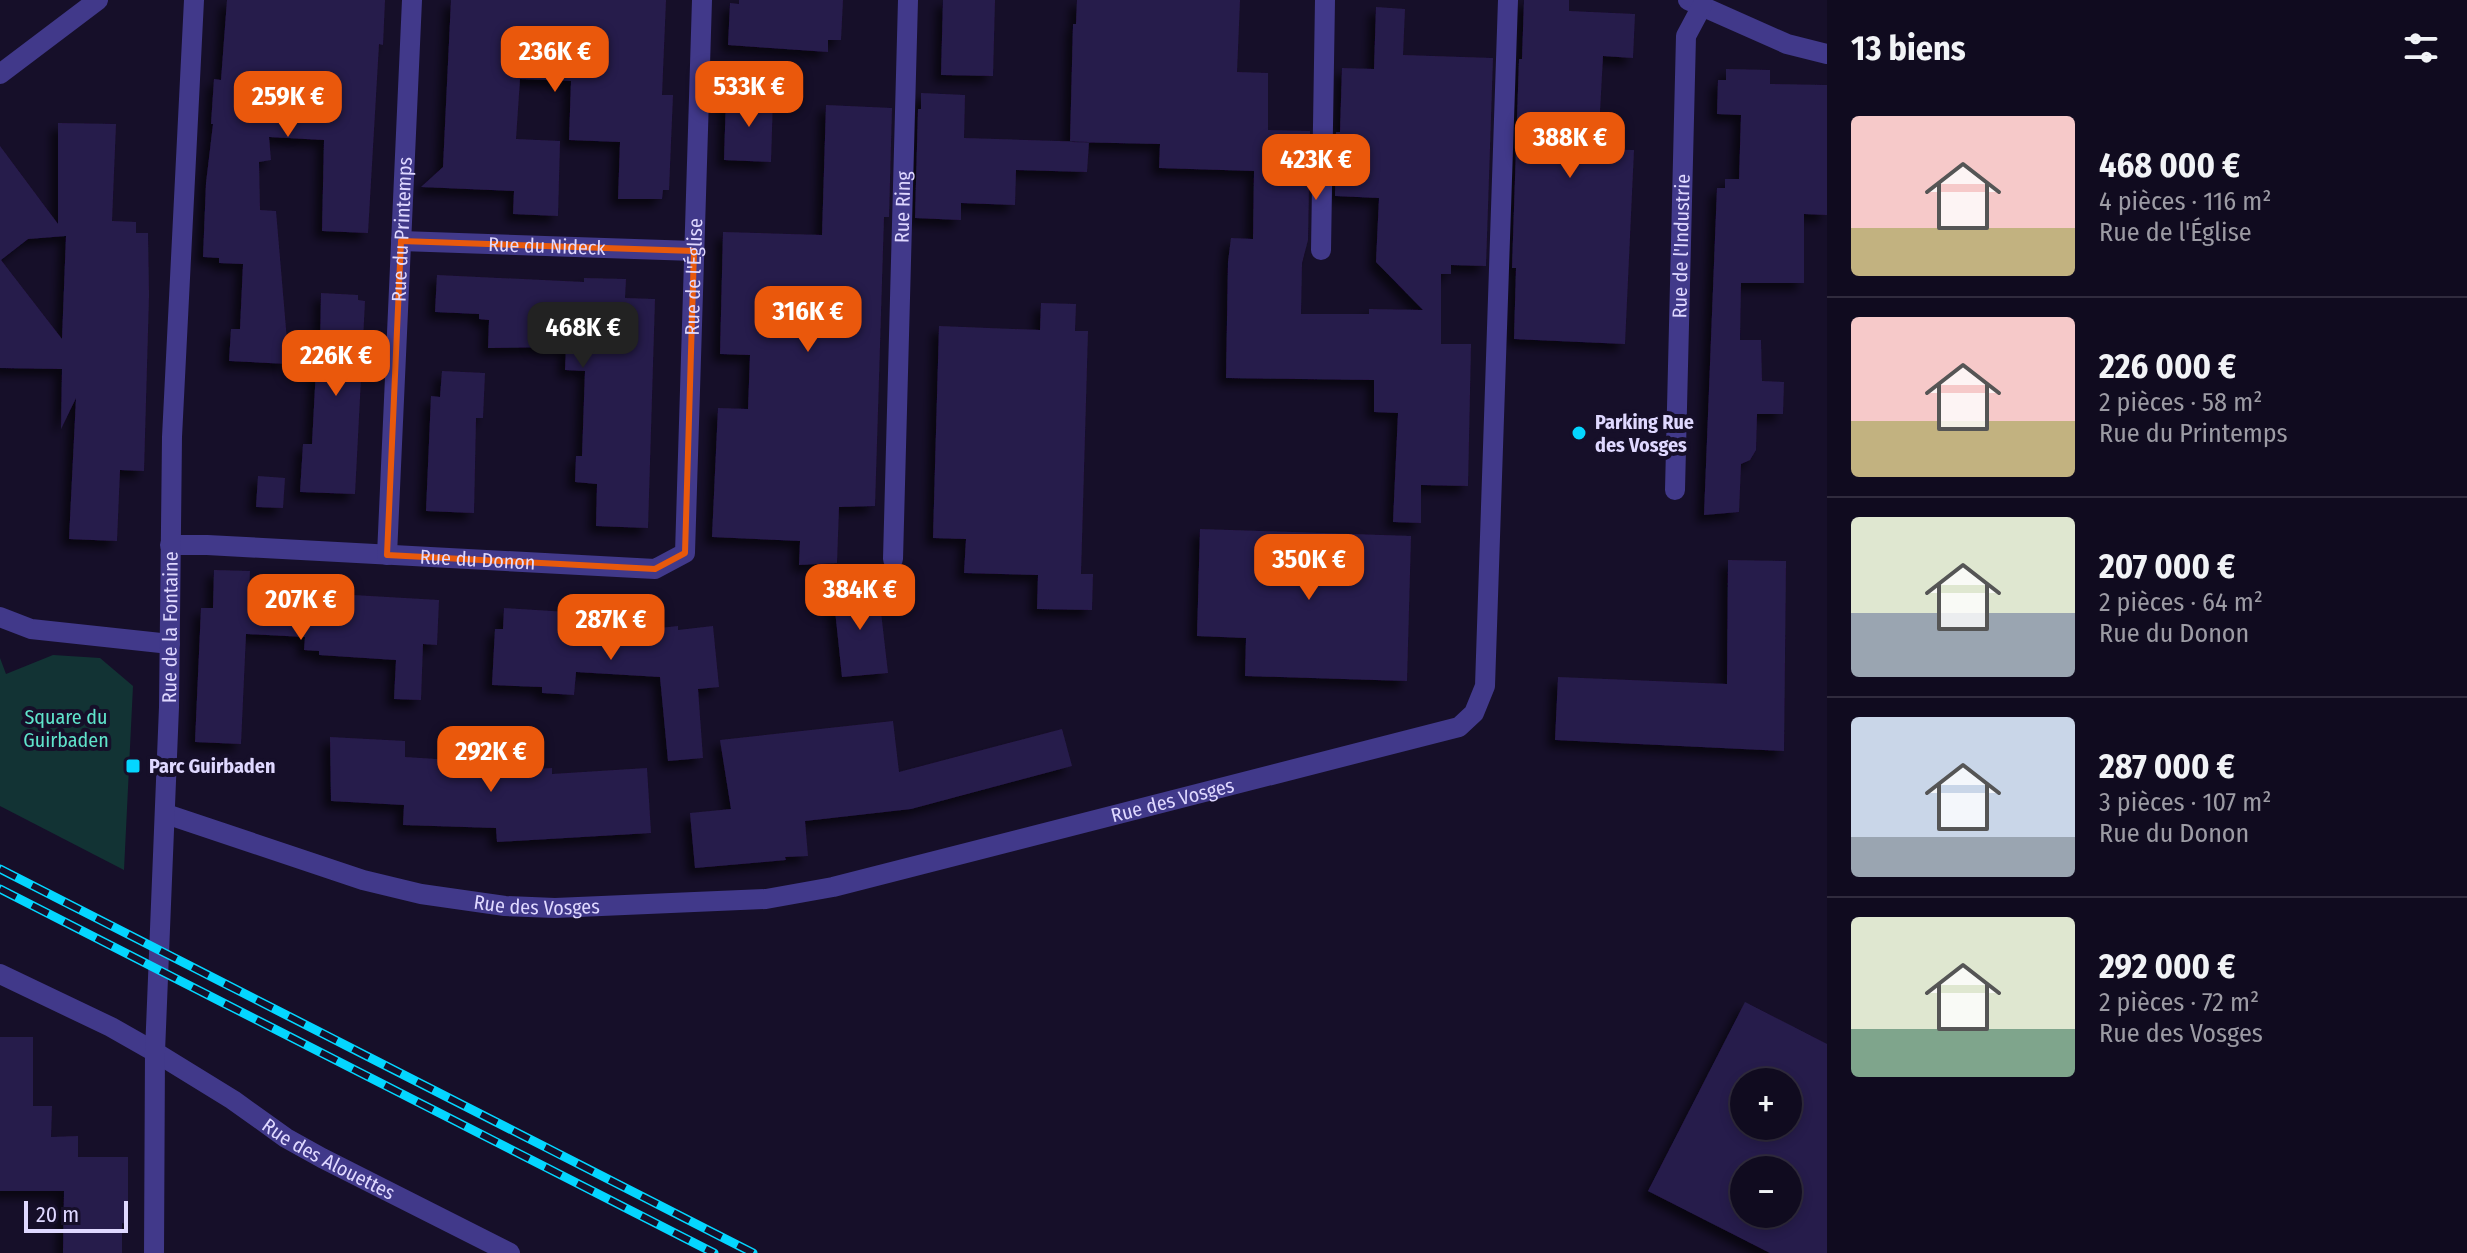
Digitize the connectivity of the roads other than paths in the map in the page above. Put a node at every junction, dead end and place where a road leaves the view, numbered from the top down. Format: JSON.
{"nodes":[{"id":1,"x":98,"y":0,"type":"edge"},
{"id":2,"x":194,"y":0,"type":"edge"},
{"id":3,"x":412,"y":0,"type":"edge"},
{"id":4,"x":702,"y":0,"type":"edge"},
{"id":5,"x":908,"y":0,"type":"edge"},
{"id":6,"x":1325,"y":0,"type":"edge"},
{"id":7,"x":1508,"y":0,"type":"edge"},
{"id":8,"x":1695,"y":3,"type":"edge"},
{"id":9,"x":1827,"y":54,"type":"edge"},
{"id":10,"x":0,"y":74,"type":"edge"},
{"id":11,"x":401,"y":241,"type":"junction"},
{"id":12,"x":1321,"y":250,"type":"dead end"},
{"id":13,"x":694,"y":251,"type":"junction"},
{"id":14,"x":1675,"y":490,"type":"dead end"},
{"id":15,"x":170,"y":545,"type":"junction"},
{"id":16,"x":685,"y":553,"type":"joint"},
{"id":17,"x":387,"y":555,"type":"junction"},
{"id":18,"x":893,"y":559,"type":"dead end"},
{"id":19,"x":0,"y":617,"type":"edge"},
{"id":20,"x":170,"y":644,"type":"junction"},
{"id":21,"x":166,"y":814,"type":"junction"},
{"id":22,"x":0,"y":974,"type":"edge"},
{"id":23,"x":155,"y":1052,"type":"junction"},
{"id":24,"x":154,"y":1253,"type":"edge"},
{"id":25,"x":510,"y":1253,"type":"edge"}],
"edges":[{"from":1,"to":10,"type":"street"},
{"from":2,"to":15,"type":"street","name":"Rue de la Fontaine"},
{"from":3,"to":11,"type":"street","name":"Rue du Printemps"},
{"from":4,"to":13,"type":"street","name":"Rue de l'Église"},
{"from":5,"to":18,"type":"street","name":"Rue Ring"},
{"from":6,"to":12,"type":"street"},
{"from":7,"to":21,"type":"street","name":"Rue des Vosges"},
{"from":8,"to":9,"type":"street"},
{"from":8,"to":14,"type":"street","name":"Rue de l'Industrie"},
{"from":11,"to":13,"type":"street","name":"Rue du Nideck"},
{"from":11,"to":17,"type":"street","name":"Rue du Printemps"},
{"from":13,"to":16,"type":"street","name":"Rue de l'Église"},
{"from":15,"to":17,"type":"street","name":"Rue du Donon"},
{"from":15,"to":20,"type":"street","name":"Rue de la Fontaine"},
{"from":16,"to":17,"type":"street","name":"Rue du Donon"},
{"from":19,"to":20,"type":"street"},
{"from":20,"to":21,"type":"street","name":"Rue de la Fontaine"},
{"from":21,"to":23,"type":"street","name":"Rue de la Fontaine"},
{"from":22,"to":23,"type":"street","name":"Rue des Alouettes"},
{"from":23,"to":24,"type":"street","name":"Rue de la Fontaine"},
{"from":23,"to":25,"type":"street","name":"Rue des Alouettes"}]}
